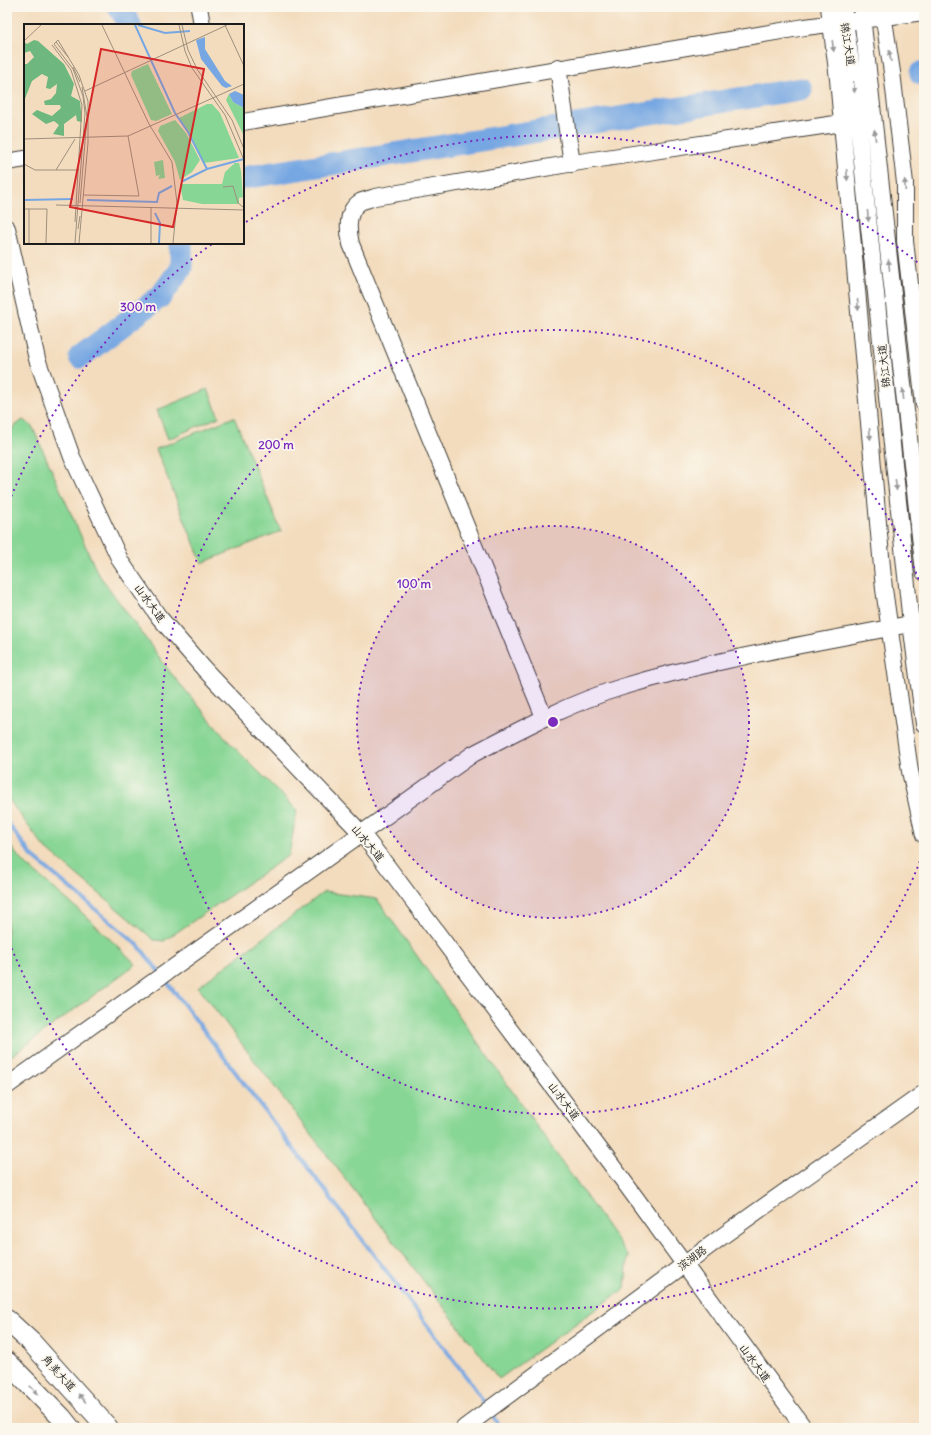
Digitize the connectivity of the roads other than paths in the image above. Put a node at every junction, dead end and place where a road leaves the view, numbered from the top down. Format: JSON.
{"nodes":[{"id":1,"x":199,"y":7,"type":"edge"},
{"id":2,"x":829,"y":7,"type":"edge"},
{"id":3,"x":883,"y":12,"type":"edge"},
{"id":4,"x":924,"y":12,"type":"edge"},
{"id":5,"x":861,"y":13,"type":"edge"},
{"id":6,"x":839,"y":17,"type":"edge"},
{"id":7,"x":202,"y":24,"type":"edge"},
{"id":8,"x":558,"y":68,"type":"junction"},
{"id":9,"x":244,"y":122,"type":"edge"},
{"id":10,"x":842,"y":123,"type":"junction"},
{"id":11,"x":571,"y":156,"type":"junction"},
{"id":12,"x":24,"y":159,"type":"edge"},
{"id":13,"x":7,"y":162,"type":"edge"},
{"id":14,"x":7,"y":228,"type":"edge"},
{"id":15,"x":920,"y":337,"type":"edge"},
{"id":16,"x":924,"y":404,"type":"edge"},
{"id":17,"x":924,"y":572,"type":"edge"},
{"id":18,"x":917,"y":622,"type":"edge"},
{"id":19,"x":890,"y":628,"type":"junction"},
{"id":20,"x":544,"y":716,"type":"junction"},
{"id":21,"x":924,"y":724,"type":"edge"},
{"id":22,"x":362,"y":834,"type":"junction"},
{"id":23,"x":924,"y":835,"type":"edge"},
{"id":24,"x":7,"y":1086,"type":"edge"},
{"id":25,"x":924,"y":1093,"type":"edge"},
{"id":26,"x":683,"y":1265,"type":"junction"},
{"id":27,"x":7,"y":1320,"type":"edge"},
{"id":28,"x":7,"y":1362,"type":"edge"},
{"id":29,"x":70,"y":1428,"type":"edge"},
{"id":30,"x":108,"y":1428,"type":"edge"},
{"id":31,"x":464,"y":1428,"type":"edge"},
{"id":32,"x":804,"y":1428,"type":"edge"}],
"edges":[{"from":1,"to":7,"type":"street"},
{"from":2,"to":6,"type":"street"},
{"from":3,"to":4,"type":"street"},
{"from":3,"to":5,"type":"street"},
{"from":15,"to":3,"type":"street","one_way":true},
{"from":5,"to":6,"type":"street"},
{"from":17,"to":5,"type":"street","name":"锦江大道","one_way":true},
{"from":6,"to":8,"type":"street"},
{"from":6,"to":10,"type":"street","one_way":true},
{"from":6,"to":18,"type":"street","name":"锦江大道","one_way":true},
{"from":8,"to":9,"type":"street"},
{"from":8,"to":11,"type":"street"},
{"from":10,"to":11,"type":"street"},
{"from":10,"to":19,"type":"street","one_way":true},
{"from":11,"to":20,"type":"street"},
{"from":12,"to":13,"type":"street"},
{"from":14,"to":22,"type":"street","name":"山水大道"},
{"from":15,"to":16,"type":"street"},
{"from":18,"to":19,"type":"street"},
{"from":18,"to":21,"type":"street","name":"锦江大道"},
{"from":19,"to":20,"type":"street"},
{"from":19,"to":23,"type":"street"},
{"from":20,"to":22,"type":"street"},
{"from":22,"to":24,"type":"street"},
{"from":22,"to":26,"type":"street","name":"山水大道"},
{"from":25,"to":26,"type":"street","name":"滨湖路"},
{"from":26,"to":31,"type":"street","name":"滨湖路"},
{"from":26,"to":32,"type":"street","name":"山水大道"},
{"from":30,"to":27,"type":"main road","name":"角美大道","one_way":true},
{"from":28,"to":29,"type":"main road","one_way":true}]}
